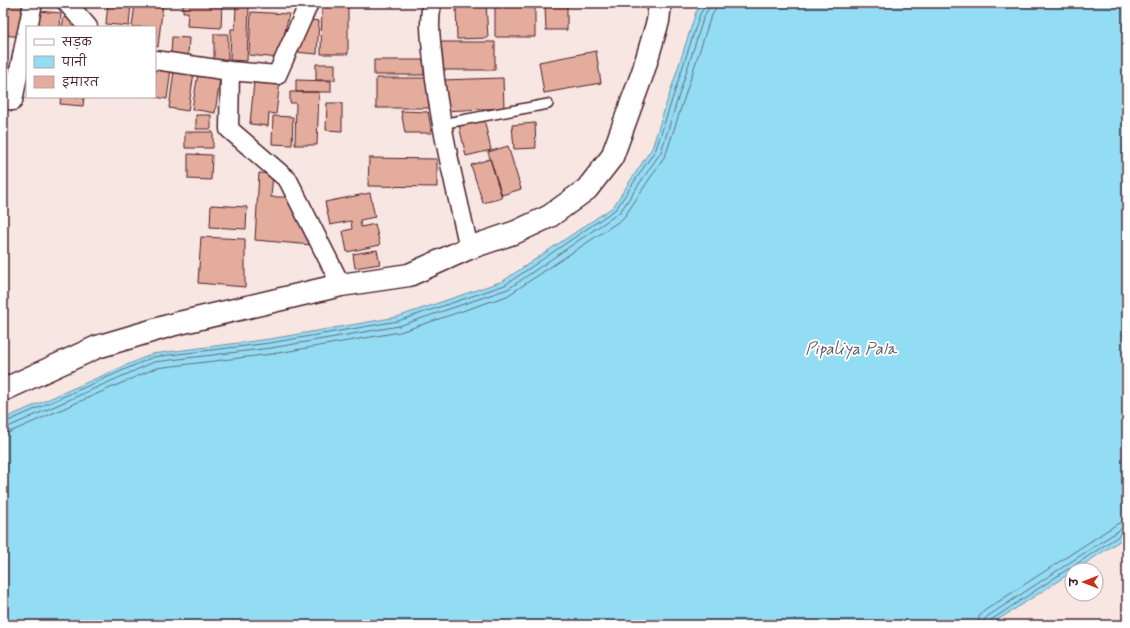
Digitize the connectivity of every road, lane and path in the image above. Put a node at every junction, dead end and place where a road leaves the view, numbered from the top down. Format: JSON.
{"nodes":[{"id":1,"x":33,"y":3,"type":"edge"},
{"id":2,"x":67,"y":3,"type":"edge"},
{"id":3,"x":309,"y":3,"type":"edge"},
{"id":4,"x":432,"y":3,"type":"edge"},
{"id":5,"x":660,"y":3,"type":"edge"},
{"id":6,"x":28,"y":26,"type":"edge"},
{"id":7,"x":87,"y":26,"type":"edge"},
{"id":8,"x":26,"y":36,"type":"edge"},
{"id":9,"x":156,"y":60,"type":"edge"},
{"id":10,"x":230,"y":71,"type":"junction"},
{"id":11,"x":13,"y":101,"type":"dead end"},
{"id":12,"x":548,"y":104,"type":"dead end"},
{"id":13,"x":441,"y":124,"type":"junction"},
{"id":14,"x":470,"y":248,"type":"junction"},
{"id":15,"x":341,"y":285,"type":"junction"},
{"id":16,"x":3,"y":390,"type":"edge"}],
"edges":[{"from":1,"to":6,"type":"street"},
{"from":2,"to":7,"type":"street"},
{"from":3,"to":10,"type":"street"},
{"from":4,"to":13,"type":"street"},
{"from":5,"to":14,"type":"street"},
{"from":8,"to":11,"type":"street"},
{"from":9,"to":10,"type":"street"},
{"from":10,"to":15,"type":"street"},
{"from":12,"to":13,"type":"lane"},
{"from":13,"to":14,"type":"street"},
{"from":14,"to":15,"type":"street"},
{"from":15,"to":16,"type":"street"}]}
